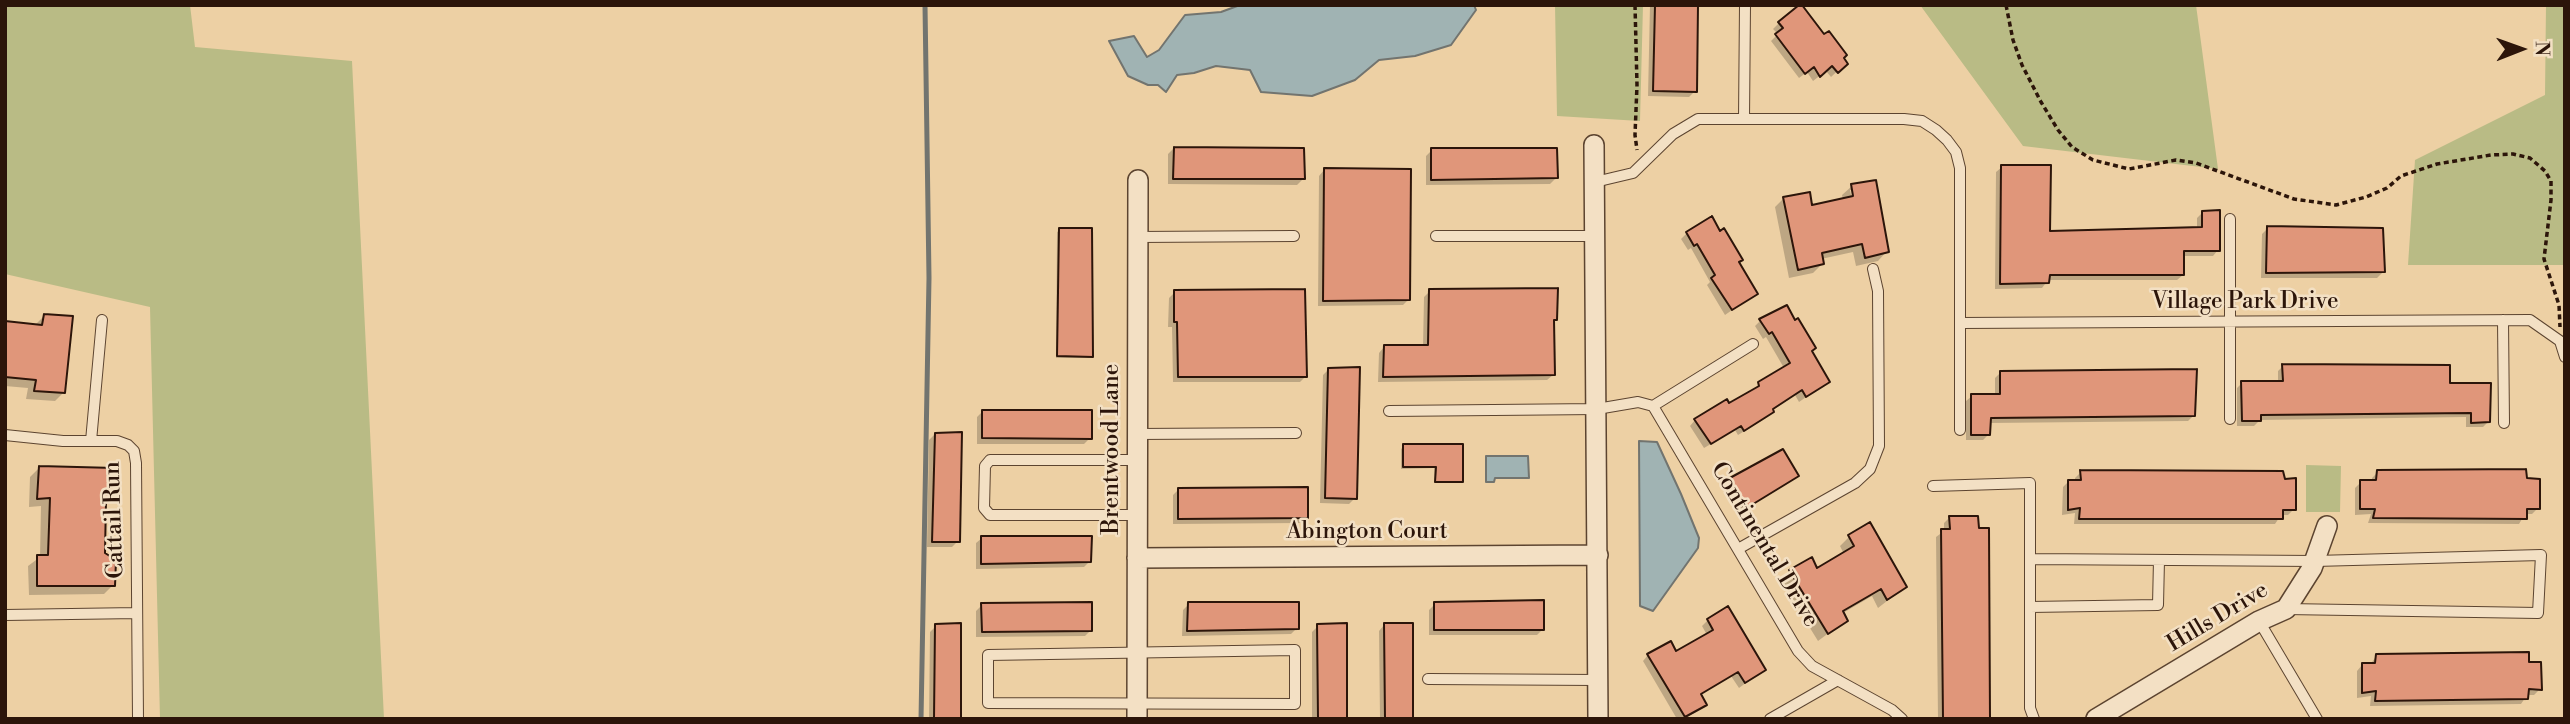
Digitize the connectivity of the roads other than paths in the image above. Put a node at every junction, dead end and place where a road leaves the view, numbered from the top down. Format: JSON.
{"nodes":[{"id":1,"x":1745,"y":5,"type":"edge"},
{"id":2,"x":1744,"y":119,"type":"junction"},
{"id":3,"x":1594,"y":145,"type":"dead end"},
{"id":4,"x":1138,"y":180,"type":"dead end"},
{"id":5,"x":1595,"y":182,"type":"junction"},
{"id":6,"x":2230,"y":219,"type":"dead end"},
{"id":7,"x":1294,"y":236,"type":"dead end"},
{"id":8,"x":1436,"y":236,"type":"dead end"},
{"id":9,"x":1594,"y":236,"type":"junction"},
{"id":10,"x":1138,"y":237,"type":"junction"},
{"id":11,"x":1873,"y":269,"type":"dead end"},
{"id":12,"x":102,"y":320,"type":"dead end"},
{"id":13,"x":2503,"y":320,"type":"junction"},
{"id":14,"x":2230,"y":321,"type":"junction"},
{"id":15,"x":1960,"y":323,"type":"junction"},
{"id":16,"x":1753,"y":344,"type":"dead end"},
{"id":17,"x":2565,"y":357,"type":"edge"},
{"id":18,"x":1653,"y":406,"type":"junction"},
{"id":19,"x":1597,"y":409,"type":"junction"},
{"id":20,"x":1389,"y":411,"type":"dead end"},
{"id":21,"x":2230,"y":419,"type":"dead end"},
{"id":22,"x":2504,"y":423,"type":"dead end"},
{"id":23,"x":1960,"y":430,"type":"dead end"},
{"id":24,"x":1296,"y":433,"type":"dead end"},
{"id":25,"x":1137,"y":434,"type":"junction"},
{"id":26,"x":5,"y":435,"type":"edge"},
{"id":27,"x":91,"y":441,"type":"junction"},
{"id":28,"x":1137,"y":460,"type":"junction"},
{"id":29,"x":1933,"y":486,"type":"dead end"},
{"id":30,"x":1137,"y":515,"type":"junction"},
{"id":31,"x":2327,"y":526,"type":"dead end"},
{"id":32,"x":1738,"y":549,"type":"junction"},
{"id":33,"x":1598,"y":555,"type":"junction"},
{"id":34,"x":1136,"y":558,"type":"junction"},
{"id":35,"x":2030,"y":559,"type":"junction"},
{"id":36,"x":2159,"y":560,"type":"junction"},
{"id":37,"x":2315,"y":561,"type":"junction"},
{"id":38,"x":2030,"y":607,"type":"junction"},
{"id":39,"x":2286,"y":609,"type":"junction"},
{"id":40,"x":137,"y":613,"type":"junction"},
{"id":41,"x":5,"y":615,"type":"edge"},
{"id":42,"x":2259,"y":621,"type":"junction"},
{"id":43,"x":1137,"y":651,"type":"junction"},
{"id":44,"x":1428,"y":679,"type":"dead end"},
{"id":45,"x":1598,"y":680,"type":"junction"},
{"id":46,"x":1838,"y":680,"type":"junction"},
{"id":47,"x":1137,"y":711,"type":"edge"},
{"id":48,"x":138,"y":719,"type":"edge"},
{"id":49,"x":1598,"y":719,"type":"edge"},
{"id":50,"x":1770,"y":719,"type":"edge"},
{"id":51,"x":1902,"y":719,"type":"edge"},
{"id":52,"x":2034,"y":719,"type":"edge"},
{"id":53,"x":2096,"y":719,"type":"edge"},
{"id":54,"x":2316,"y":719,"type":"edge"}],
"edges":[{"from":1,"to":2,"type":"lane"},
{"from":2,"to":5,"type":"lane"},
{"from":2,"to":15,"type":"lane"},
{"from":3,"to":5,"type":"street"},
{"from":4,"to":10,"type":"street","name":"Brentwood Lane"},
{"from":5,"to":9,"type":"street"},
{"from":6,"to":14,"type":"lane"},
{"from":7,"to":10,"type":"lane"},
{"from":8,"to":9,"type":"lane"},
{"from":9,"to":19,"type":"street"},
{"from":10,"to":25,"type":"street","name":"Brentwood Lane"},
{"from":11,"to":32,"type":"lane"},
{"from":12,"to":27,"type":"lane"},
{"from":13,"to":14,"type":"lane","name":"Village Park Drive"},
{"from":13,"to":17,"type":"lane","name":"Village Park Drive"},
{"from":13,"to":22,"type":"lane"},
{"from":14,"to":15,"type":"lane","name":"Village Park Drive"},
{"from":14,"to":21,"type":"lane"},
{"from":15,"to":23,"type":"lane"},
{"from":16,"to":18,"type":"lane"},
{"from":18,"to":19,"type":"lane"},
{"from":18,"to":32,"type":"lane","name":"Continental Drive"},
{"from":19,"to":20,"type":"lane"},
{"from":19,"to":33,"type":"street"},
{"from":24,"to":25,"type":"lane"},
{"from":25,"to":28,"type":"street","name":"Brentwood Lane"},
{"from":26,"to":27,"type":"lane","name":"Cattail Run"},
{"from":27,"to":40,"type":"lane","name":"Cattail Run"},
{"from":28,"to":30,"type":"street","name":"Brentwood Lane"},
{"from":28,"to":30,"type":"lane"},
{"from":29,"to":35,"type":"lane"},
{"from":30,"to":34,"type":"street","name":"Brentwood Lane"},
{"from":31,"to":37,"type":"street","name":"Hills Drive"},
{"from":32,"to":46,"type":"lane","name":"Continental Drive"},
{"from":33,"to":34,"type":"street","name":"Abington Court"},
{"from":33,"to":45,"type":"street"},
{"from":34,"to":43,"type":"street","name":"Brentwood Lane"},
{"from":35,"to":36,"type":"lane"},
{"from":35,"to":38,"type":"lane"},
{"from":36,"to":37,"type":"lane"},
{"from":36,"to":38,"type":"lane"},
{"from":37,"to":39,"type":"street","name":"Hills Drive"},
{"from":37,"to":39,"type":"lane"},
{"from":38,"to":52,"type":"lane"},
{"from":39,"to":42,"type":"street","name":"Hills Drive"},
{"from":40,"to":41,"type":"lane"},
{"from":40,"to":48,"type":"lane","name":"Cattail Run"},
{"from":42,"to":53,"type":"street","name":"Hills Drive"},
{"from":42,"to":54,"type":"lane"},
{"from":43,"to":47,"type":"street","name":"Brentwood Lane"},
{"from":43,"to":47,"type":"lane"},
{"from":43,"to":47,"type":"lane"},
{"from":44,"to":45,"type":"lane"},
{"from":45,"to":49,"type":"street"},
{"from":46,"to":50,"type":"lane"},
{"from":46,"to":51,"type":"lane","name":"Continental Drive"}]}
